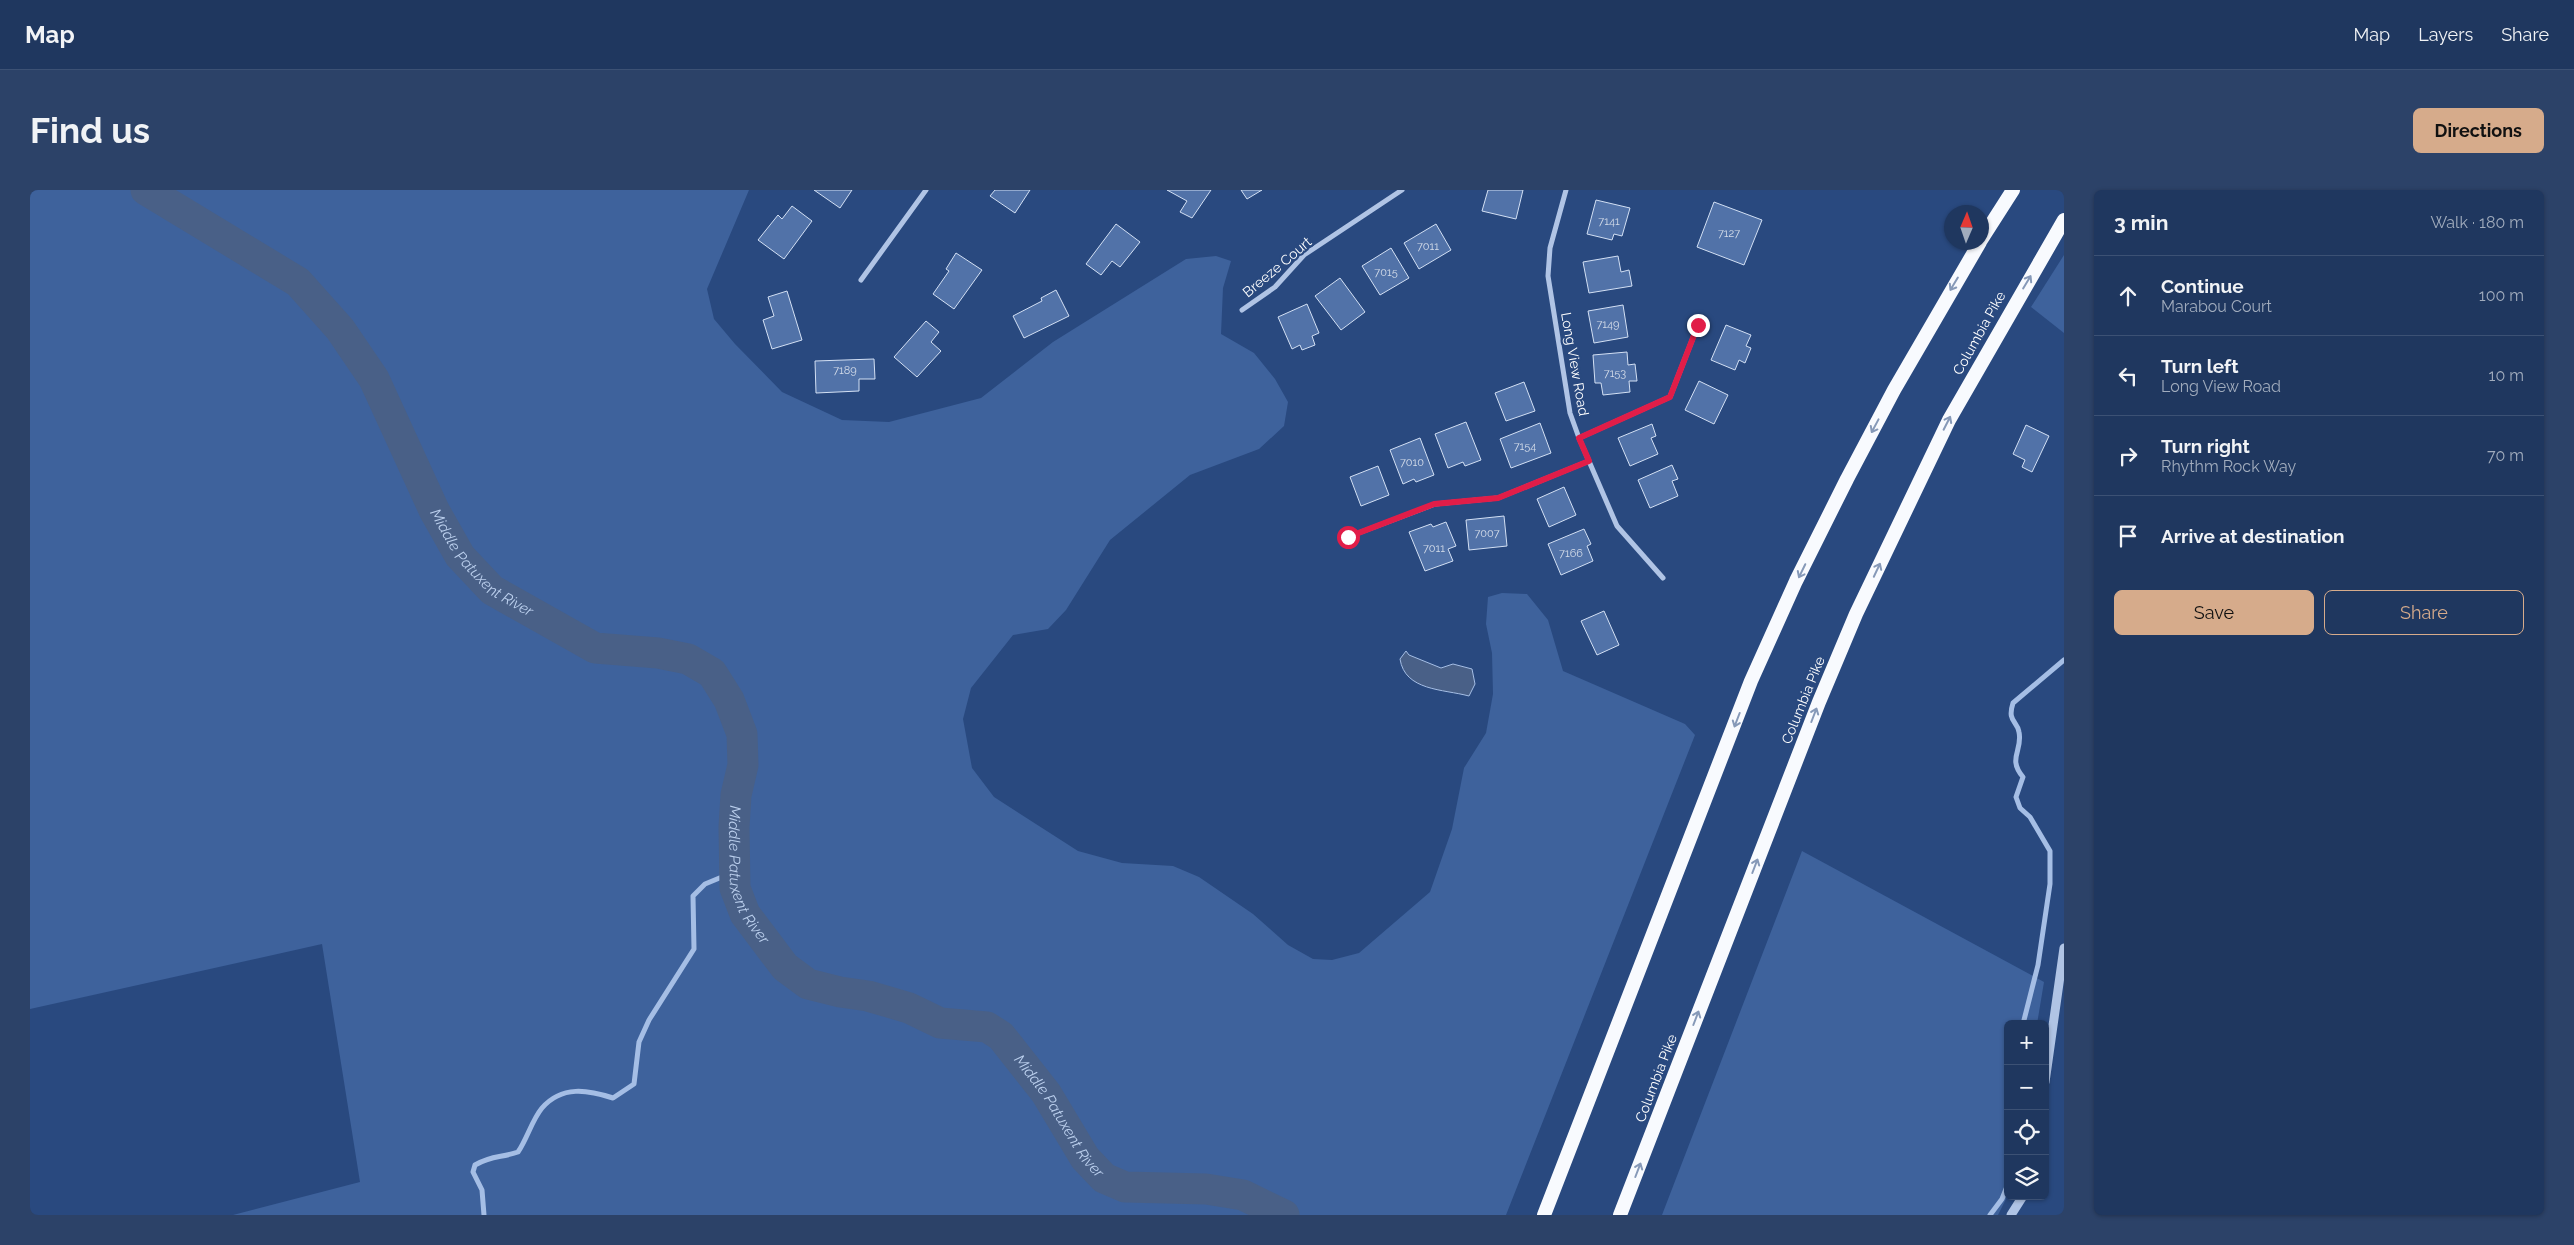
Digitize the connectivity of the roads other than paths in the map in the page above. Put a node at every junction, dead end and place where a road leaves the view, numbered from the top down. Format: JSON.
{"nodes":[{"id":1,"x":926,"y":190,"type":"edge"},
{"id":2,"x":1402,"y":190,"type":"edge"},
{"id":3,"x":1566,"y":190,"type":"edge"},
{"id":4,"x":2013,"y":190,"type":"edge"},
{"id":5,"x":2064,"y":220,"type":"edge"},
{"id":6,"x":1989,"y":228,"type":"edge"},
{"id":7,"x":1976,"y":250,"type":"edge"},
{"id":8,"x":861,"y":280,"type":"dead end"},
{"id":9,"x":1242,"y":310,"type":"dead end"},
{"id":10,"x":1698,"y":325,"type":"dead end"},
{"id":11,"x":1579,"y":438,"type":"junction"},
{"id":12,"x":1589,"y":461,"type":"junction"},
{"id":13,"x":1348,"y":537,"type":"dead end"},
{"id":14,"x":1663,"y":578,"type":"dead end"},
{"id":15,"x":2064,"y":948,"type":"edge"},
{"id":16,"x":2047,"y":1065,"type":"edge"},
{"id":17,"x":2020,"y":1200,"type":"edge"},
{"id":18,"x":1544,"y":1215,"type":"edge"},
{"id":19,"x":1620,"y":1215,"type":"edge"},
{"id":20,"x":2011,"y":1215,"type":"edge"}],
"edges":[{"from":1,"to":8,"type":"street"},
{"from":2,"to":9,"type":"street","name":"Breeze Court"},
{"from":3,"to":11,"type":"street","name":"Long View Road"},
{"from":4,"to":6,"type":"highway"},
{"from":19,"to":5,"type":"highway","name":"Columbia Pike","one_way":true},
{"from":7,"to":18,"type":"highway","one_way":true},
{"from":10,"to":11,"type":"street"},
{"from":11,"to":12,"type":"street","name":"Long View Road"},
{"from":12,"to":13,"type":"street"},
{"from":12,"to":14,"type":"street","name":"Long View Road"},
{"from":15,"to":16,"type":"street"},
{"from":17,"to":20,"type":"street"}]}
